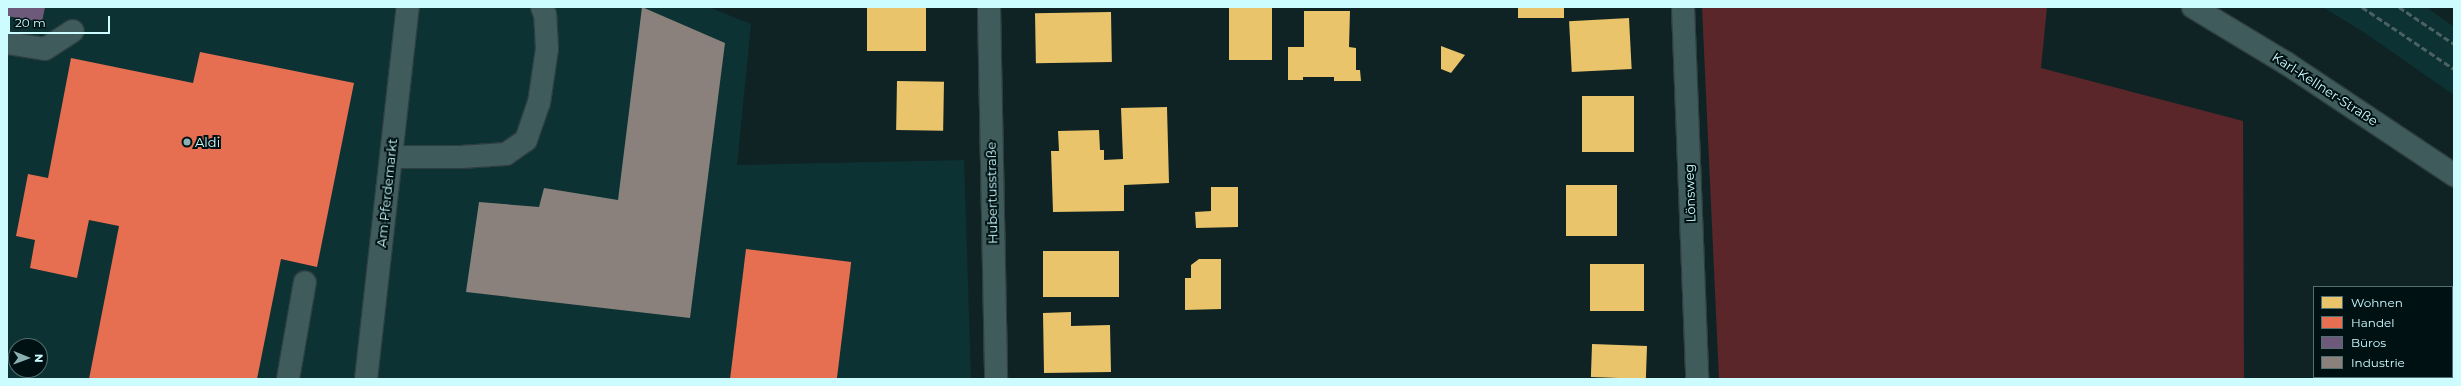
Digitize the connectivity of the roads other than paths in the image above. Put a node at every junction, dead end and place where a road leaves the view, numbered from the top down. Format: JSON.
{"nodes":[{"id":1,"x":408,"y":7,"type":"edge"},
{"id":2,"x":542,"y":7,"type":"edge"},
{"id":3,"x":988,"y":7,"type":"edge"},
{"id":4,"x":1683,"y":7,"type":"edge"},
{"id":5,"x":2193,"y":7,"type":"edge"},
{"id":6,"x":73,"y":31,"type":"dead end"},
{"id":7,"x":7,"y":43,"type":"edge"},
{"id":8,"x":391,"y":157,"type":"junction"},
{"id":9,"x":2454,"y":175,"type":"edge"},
{"id":10,"x":305,"y":282,"type":"dead end"},
{"id":11,"x":288,"y":379,"type":"edge"},
{"id":12,"x":366,"y":379,"type":"edge"},
{"id":13,"x":996,"y":379,"type":"edge"},
{"id":14,"x":1697,"y":379,"type":"edge"}],
"edges":[{"from":1,"to":8,"type":"street","name":"Am Pferdemarkt"},
{"from":2,"to":8,"type":"street"},
{"from":3,"to":13,"type":"street","name":"Hubertusstraße"},
{"from":4,"to":14,"type":"street","name":"Lönsweg"},
{"from":5,"to":9,"type":"street","name":"Karl-Kellner-Straße"},
{"from":6,"to":7,"type":"street"},
{"from":8,"to":12,"type":"street","name":"Am Pferdemarkt"},
{"from":10,"to":11,"type":"street"}]}
